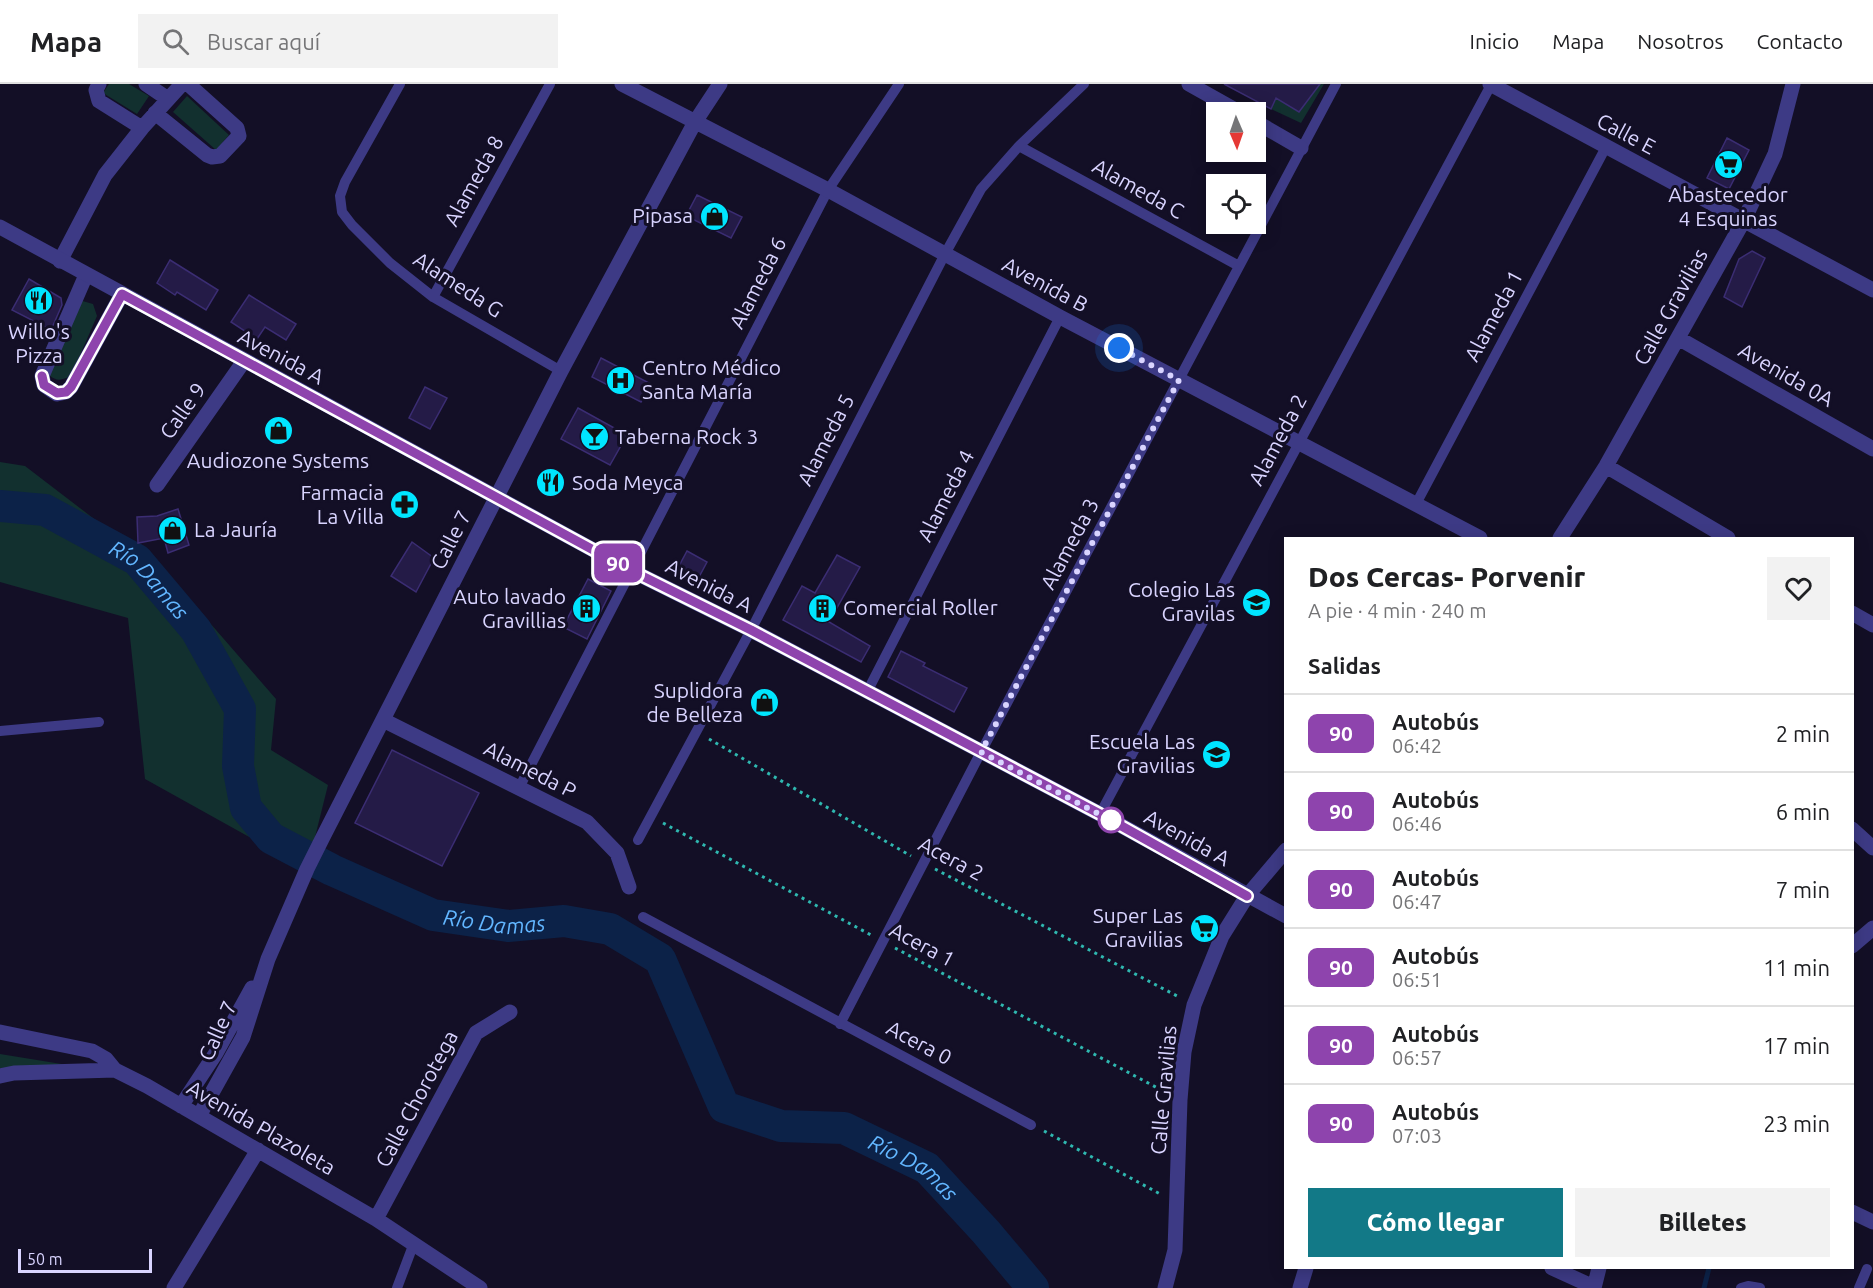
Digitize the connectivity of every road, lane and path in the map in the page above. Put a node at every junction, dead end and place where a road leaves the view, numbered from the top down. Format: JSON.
{"nodes":[{"id":1,"x":99,"y":84,"type":"edge"},
{"id":2,"x":146,"y":84,"type":"edge"},
{"id":3,"x":182,"y":84,"type":"edge"},
{"id":4,"x":189,"y":84,"type":"edge"},
{"id":5,"x":400,"y":84,"type":"edge"},
{"id":6,"x":550,"y":84,"type":"edge"},
{"id":7,"x":622,"y":84,"type":"edge"},
{"id":8,"x":720,"y":84,"type":"edge"},
{"id":9,"x":899,"y":84,"type":"edge"},
{"id":10,"x":1084,"y":84,"type":"edge"},
{"id":11,"x":1189,"y":84,"type":"edge"},
{"id":12,"x":1336,"y":84,"type":"edge"},
{"id":13,"x":1793,"y":84,"type":"edge"},
{"id":14,"x":1490,"y":85,"type":"edge"},
{"id":15,"x":168,"y":99,"type":"junction"},
{"id":16,"x":1221,"y":102,"type":"edge"},
{"id":17,"x":155,"y":113,"type":"junction"},
{"id":18,"x":695,"y":122,"type":"junction"},
{"id":19,"x":142,"y":128,"type":"junction"},
{"id":20,"x":1266,"y":128,"type":"edge"},
{"id":21,"x":1019,"y":146,"type":"junction"},
{"id":22,"x":1606,"y":147,"type":"junction"},
{"id":23,"x":1301,"y":148,"type":"junction"},
{"id":24,"x":828,"y":190,"type":"junction"},
{"id":25,"x":1744,"y":220,"type":"junction"},
{"id":26,"x":0,"y":228,"type":"edge"},
{"id":27,"x":945,"y":254,"type":"junction"},
{"id":28,"x":60,"y":261,"type":"junction"},
{"id":29,"x":1239,"y":266,"type":"junction"},
{"id":30,"x":86,"y":274,"type":"junction"},
{"id":31,"x":1873,"y":290,"type":"edge"},
{"id":32,"x":122,"y":294,"type":"junction"},
{"id":33,"x":433,"y":297,"type":"junction"},
{"id":34,"x":1060,"y":317,"type":"junction"},
{"id":35,"x":1678,"y":338,"type":"junction"},
{"id":36,"x":244,"y":361,"type":"junction"},
{"id":37,"x":561,"y":371,"type":"junction"},
{"id":38,"x":1179,"y":380,"type":"junction"},
{"id":39,"x":1298,"y":442,"type":"junction"},
{"id":40,"x":1873,"y":449,"type":"edge"},
{"id":41,"x":1606,"y":466,"type":"junction"},
{"id":42,"x":157,"y":485,"type":"dead end"},
{"id":43,"x":496,"y":496,"type":"junction"},
{"id":44,"x":1416,"y":504,"type":"junction"},
{"id":45,"x":1478,"y":537,"type":"edge"},
{"id":46,"x":1561,"y":537,"type":"edge"},
{"id":47,"x":1726,"y":537,"type":"edge"},
{"id":48,"x":632,"y":571,"type":"junction"},
{"id":49,"x":1854,"y":614,"type":"edge"},
{"id":50,"x":1873,"y":625,"type":"edge"},
{"id":51,"x":751,"y":630,"type":"junction"},
{"id":52,"x":867,"y":692,"type":"junction"},
{"id":53,"x":383,"y":720,"type":"junction"},
{"id":54,"x":99,"y":722,"type":"dead end"},
{"id":55,"x":0,"y":731,"type":"edge"},
{"id":56,"x":697,"y":733,"type":"junction"},
{"id":57,"x":981,"y":752,"type":"junction"},
{"id":58,"x":519,"y":788,"type":"junction"},
{"id":59,"x":1100,"y":814,"type":"junction"},
{"id":60,"x":650,"y":817,"type":"junction"},
{"id":61,"x":1854,"y":831,"type":"edge"},
{"id":62,"x":638,"y":840,"type":"dead end"},
{"id":63,"x":1873,"y":848,"type":"edge"},
{"id":64,"x":1284,"y":852,"type":"edge"},
{"id":65,"x":925,"y":863,"type":"junction"},
{"id":66,"x":629,"y":887,"type":"dead end"},
{"id":67,"x":1247,"y":896,"type":"junction"},
{"id":68,"x":1284,"y":915,"type":"edge"},
{"id":69,"x":644,"y":917,"type":"dead end"},
{"id":70,"x":1873,"y":928,"type":"edge"},
{"id":71,"x":884,"y":942,"type":"junction"},
{"id":72,"x":1854,"y":944,"type":"edge"},
{"id":73,"x":268,"y":959,"type":"junction"},
{"id":74,"x":1194,"y":1005,"type":"junction"},
{"id":75,"x":510,"y":1012,"type":"dead end"},
{"id":76,"x":840,"y":1024,"type":"junction"},
{"id":77,"x":0,"y":1032,"type":"edge"},
{"id":78,"x":115,"y":1070,"type":"junction"},
{"id":79,"x":0,"y":1076,"type":"edge"},
{"id":80,"x":1180,"y":1100,"type":"junction"},
{"id":81,"x":181,"y":1106,"type":"junction"},
{"id":82,"x":199,"y":1116,"type":"junction"},
{"id":83,"x":1031,"y":1125,"type":"joint"},
{"id":84,"x":258,"y":1150,"type":"junction"},
{"id":85,"x":1176,"y":1203,"type":"junction"},
{"id":86,"x":1854,"y":1213,"type":"edge"},
{"id":87,"x":376,"y":1219,"type":"junction"},
{"id":88,"x":1873,"y":1222,"type":"edge"},
{"id":89,"x":414,"y":1243,"type":"junction"},
{"id":90,"x":1306,"y":1269,"type":"edge"},
{"id":91,"x":1554,"y":1269,"type":"edge"},
{"id":92,"x":1599,"y":1269,"type":"edge"},
{"id":93,"x":1867,"y":1269,"type":"dead end"},
{"id":94,"x":174,"y":1288,"type":"edge"},
{"id":95,"x":397,"y":1288,"type":"edge"},
{"id":96,"x":480,"y":1288,"type":"edge"},
{"id":97,"x":1165,"y":1288,"type":"edge"},
{"id":98,"x":1300,"y":1288,"type":"edge"},
{"id":99,"x":1594,"y":1288,"type":"edge"},
{"id":100,"x":1741,"y":1288,"type":"edge"},
{"id":101,"x":1760,"y":1288,"type":"edge"},
{"id":102,"x":1859,"y":1288,"type":"edge"}],
"edges":[{"from":1,"to":19,"type":"street"},
{"from":2,"to":15,"type":"street"},
{"from":3,"to":15,"type":"street"},
{"from":4,"to":17,"type":"street"},
{"from":5,"to":33,"type":"lane","name":"Alameda G"},
{"from":6,"to":33,"type":"lane","name":"Alameda 8"},
{"from":7,"to":18,"type":"street","name":"Avenida B"},
{"from":8,"to":18,"type":"street","name":"Calle 7"},
{"from":9,"to":24,"type":"lane","name":"Alameda 6"},
{"from":10,"to":21,"type":"lane","name":"Alameda 5"},
{"from":11,"to":16,"type":"street"},
{"from":12,"to":23,"type":"lane","name":"Alameda 3"},
{"from":13,"to":25,"type":"street","name":"Calle Gravilias"},
{"from":14,"to":22,"type":"street","name":"Calle E"},
{"from":14,"to":39,"type":"lane","name":"Alameda 2"},
{"from":15,"to":17,"type":"street"},
{"from":17,"to":19,"type":"street"},
{"from":18,"to":24,"type":"street","name":"Avenida B"},
{"from":18,"to":37,"type":"street","name":"Calle 7"},
{"from":19,"to":28,"type":"street"},
{"from":20,"to":23,"type":"street"},
{"from":21,"to":27,"type":"lane","name":"Alameda 5"},
{"from":21,"to":29,"type":"lane","name":"Alameda C"},
{"from":22,"to":25,"type":"street","name":"Calle E"},
{"from":22,"to":44,"type":"lane","name":"Alameda 1"},
{"from":23,"to":29,"type":"lane","name":"Alameda 3"},
{"from":24,"to":27,"type":"street","name":"Avenida B"},
{"from":24,"to":48,"type":"lane","name":"Alameda 6"},
{"from":25,"to":31,"type":"street","name":"Calle E"},
{"from":25,"to":35,"type":"street","name":"Calle Gravilias"},
{"from":26,"to":28,"type":"street","name":"Avenida A"},
{"from":27,"to":34,"type":"street","name":"Avenida B"},
{"from":27,"to":51,"type":"lane","name":"Alameda 5"},
{"from":28,"to":30,"type":"street","name":"Avenida A"},
{"from":29,"to":38,"type":"lane","name":"Alameda 3"},
{"from":30,"to":32,"type":"street","name":"Avenida A"},
{"from":30,"to":32,"type":"street"},
{"from":32,"to":36,"type":"street","name":"Avenida A"},
{"from":33,"to":37,"type":"lane","name":"Alameda G"},
{"from":34,"to":38,"type":"street","name":"Avenida B"},
{"from":34,"to":52,"type":"lane","name":"Alameda 4"},
{"from":35,"to":40,"type":"street","name":"Avenida 0A"},
{"from":35,"to":41,"type":"street","name":"Calle Gravilias"},
{"from":36,"to":42,"type":"street","name":"Calle 9"},
{"from":36,"to":43,"type":"street","name":"Avenida A"},
{"from":37,"to":43,"type":"street","name":"Calle 7"},
{"from":38,"to":39,"type":"street","name":"Avenida B"},
{"from":38,"to":57,"type":"lane","name":"Alameda 3"},
{"from":39,"to":44,"type":"street","name":"Avenida B"},
{"from":39,"to":59,"type":"lane","name":"Alameda 2"},
{"from":41,"to":46,"type":"street","name":"Calle Gravilias"},
{"from":41,"to":47,"type":"street"},
{"from":43,"to":48,"type":"street","name":"Avenida A"},
{"from":43,"to":53,"type":"street","name":"Calle 7"},
{"from":44,"to":45,"type":"street","name":"Avenida B"},
{"from":48,"to":51,"type":"street","name":"Avenida A"},
{"from":48,"to":58,"type":"lane"},
{"from":49,"to":50,"type":"street"},
{"from":51,"to":52,"type":"street","name":"Avenida A"},
{"from":51,"to":56,"type":"lane","name":"Alameda 5"},
{"from":52,"to":57,"type":"street","name":"Avenida A"},
{"from":53,"to":58,"type":"street","name":"Alameda P"},
{"from":53,"to":73,"type":"street","name":"Calle 7"},
{"from":54,"to":55,"type":"lane"},
{"from":56,"to":60,"type":"lane","name":"Alameda 5"},
{"from":56,"to":65,"type":"path","name":"Acera 2"},
{"from":57,"to":59,"type":"street","name":"Avenida A"},
{"from":57,"to":65,"type":"lane","name":"Alameda 3"},
{"from":58,"to":66,"type":"street","name":"Alameda P"},
{"from":59,"to":67,"type":"street","name":"Avenida A"},
{"from":60,"to":62,"type":"lane","name":"Alameda 5"},
{"from":60,"to":71,"type":"path","name":"Acera 1"},
{"from":61,"to":63,"type":"street"},
{"from":64,"to":67,"type":"street","name":"Calle Gravilias"},
{"from":65,"to":71,"type":"lane","name":"Alameda 3"},
{"from":65,"to":74,"type":"path","name":"Acera 2"},
{"from":67,"to":68,"type":"street","name":"Avenida A"},
{"from":67,"to":74,"type":"street","name":"Calle Gravilias"},
{"from":69,"to":76,"type":"lane","name":"Acera 0"},
{"from":70,"to":72,"type":"street"},
{"from":71,"to":76,"type":"lane","name":"Alameda 3"},
{"from":71,"to":80,"type":"path","name":"Acera 1"},
{"from":73,"to":81,"type":"street","name":"Calle 7"},
{"from":73,"to":82,"type":"street","name":"Calle 7"},
{"from":74,"to":80,"type":"street","name":"Calle Gravilias"},
{"from":75,"to":87,"type":"street","name":"Calle Chorotega"},
{"from":76,"to":83,"type":"lane","name":"Acera 0"},
{"from":77,"to":78,"type":"street","name":"Avenida Plazoleta"},
{"from":78,"to":79,"type":"street"},
{"from":78,"to":81,"type":"street","name":"Avenida Plazoleta"},
{"from":80,"to":85,"type":"street","name":"Calle Gravilias"},
{"from":81,"to":82,"type":"street","name":"Avenida Plazoleta"},
{"from":82,"to":84,"type":"street","name":"Avenida Plazoleta"},
{"from":83,"to":85,"type":"path"},
{"from":84,"to":87,"type":"street","name":"Avenida Plazoleta"},
{"from":84,"to":94,"type":"street"},
{"from":85,"to":97,"type":"street","name":"Calle Gravilias"},
{"from":86,"to":88,"type":"street"},
{"from":87,"to":89,"type":"street","name":"Avenida Plazoleta"},
{"from":89,"to":95,"type":"lane"},
{"from":89,"to":96,"type":"street","name":"Avenida Plazoleta"},
{"from":90,"to":98,"type":"street"},
{"from":91,"to":99,"type":"street"},
{"from":92,"to":99,"type":"street"},
{"from":93,"to":102,"type":"lane"},
{"from":100,"to":101,"type":"lane"}]}
